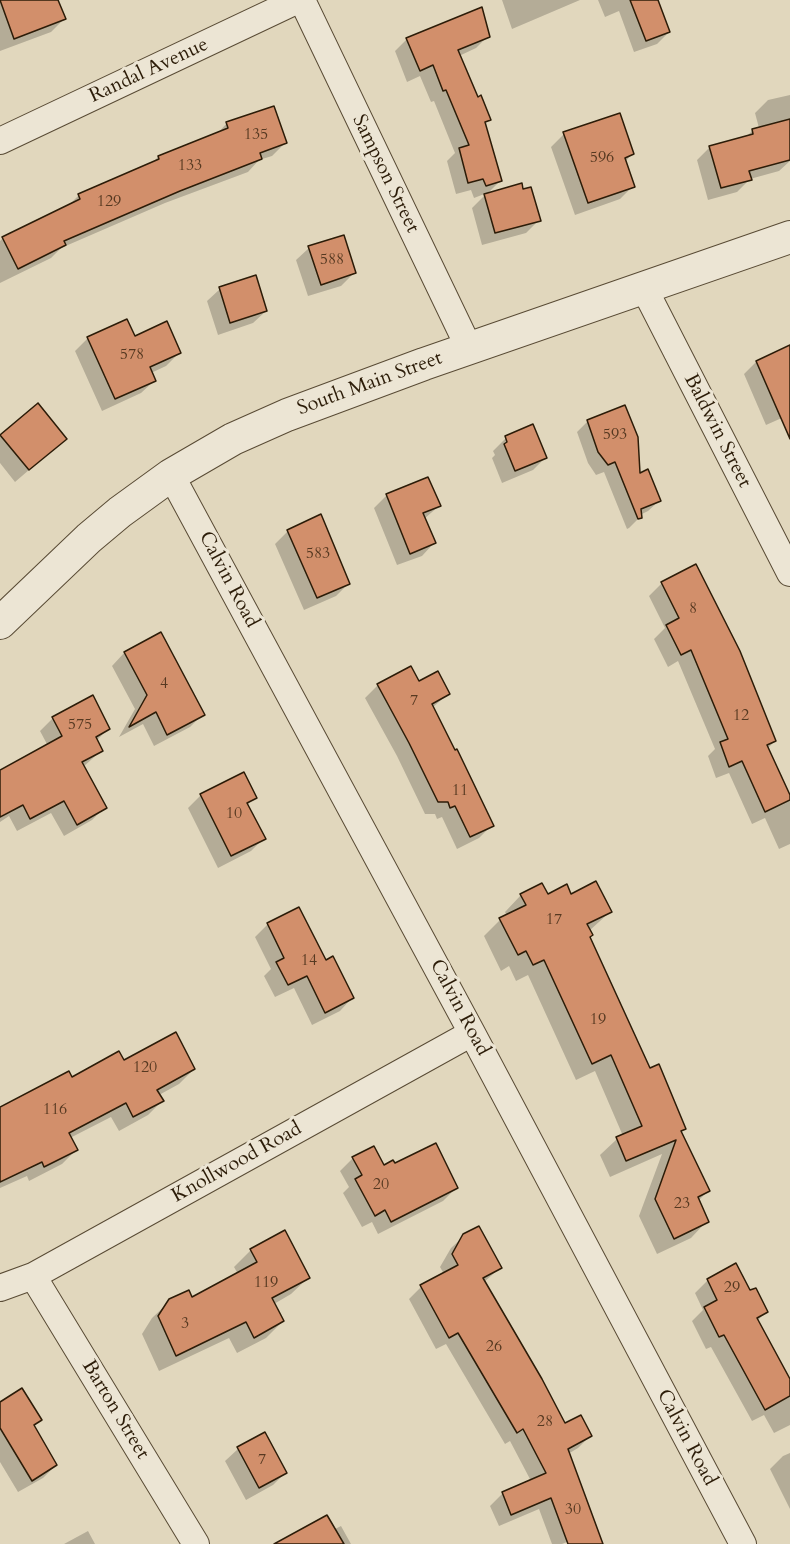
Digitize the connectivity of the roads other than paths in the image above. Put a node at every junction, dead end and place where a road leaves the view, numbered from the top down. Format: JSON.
{"nodes":[{"id":1,"x":300,"y":0,"type":"edge"},
{"id":2,"x":0,"y":141,"type":"edge"},
{"id":3,"x":790,"y":237,"type":"edge"},
{"id":4,"x":644,"y":288,"type":"junction"},
{"id":5,"x":469,"y":348,"type":"junction"},
{"id":6,"x":171,"y":474,"type":"junction"},
{"id":7,"x":790,"y":573,"type":"edge"},
{"id":8,"x":0,"y":623,"type":"edge"},
{"id":9,"x":472,"y":1033,"type":"junction"},
{"id":10,"x":33,"y":1276,"type":"junction"},
{"id":11,"x":0,"y":1288,"type":"edge"},
{"id":12,"x":196,"y":1544,"type":"edge"},
{"id":13,"x":743,"y":1544,"type":"edge"}],
"edges":[{"from":1,"to":2,"type":"street","name":"Randal Avenue"},
{"from":1,"to":5,"type":"street","name":"Sampson Street"},
{"from":3,"to":4,"type":"street","name":"South Main Street"},
{"from":4,"to":5,"type":"street","name":"South Main Street"},
{"from":4,"to":7,"type":"street","name":"Baldwin Street"},
{"from":5,"to":6,"type":"street","name":"South Main Street"},
{"from":6,"to":8,"type":"street","name":"South Main Street"},
{"from":6,"to":9,"type":"street","name":"Calvin Road"},
{"from":9,"to":10,"type":"street","name":"Knollwood Road"},
{"from":9,"to":13,"type":"street","name":"Calvin Road"},
{"from":10,"to":11,"type":"street","name":"Knollwood Road"},
{"from":10,"to":12,"type":"street","name":"Barton Street"}]}
